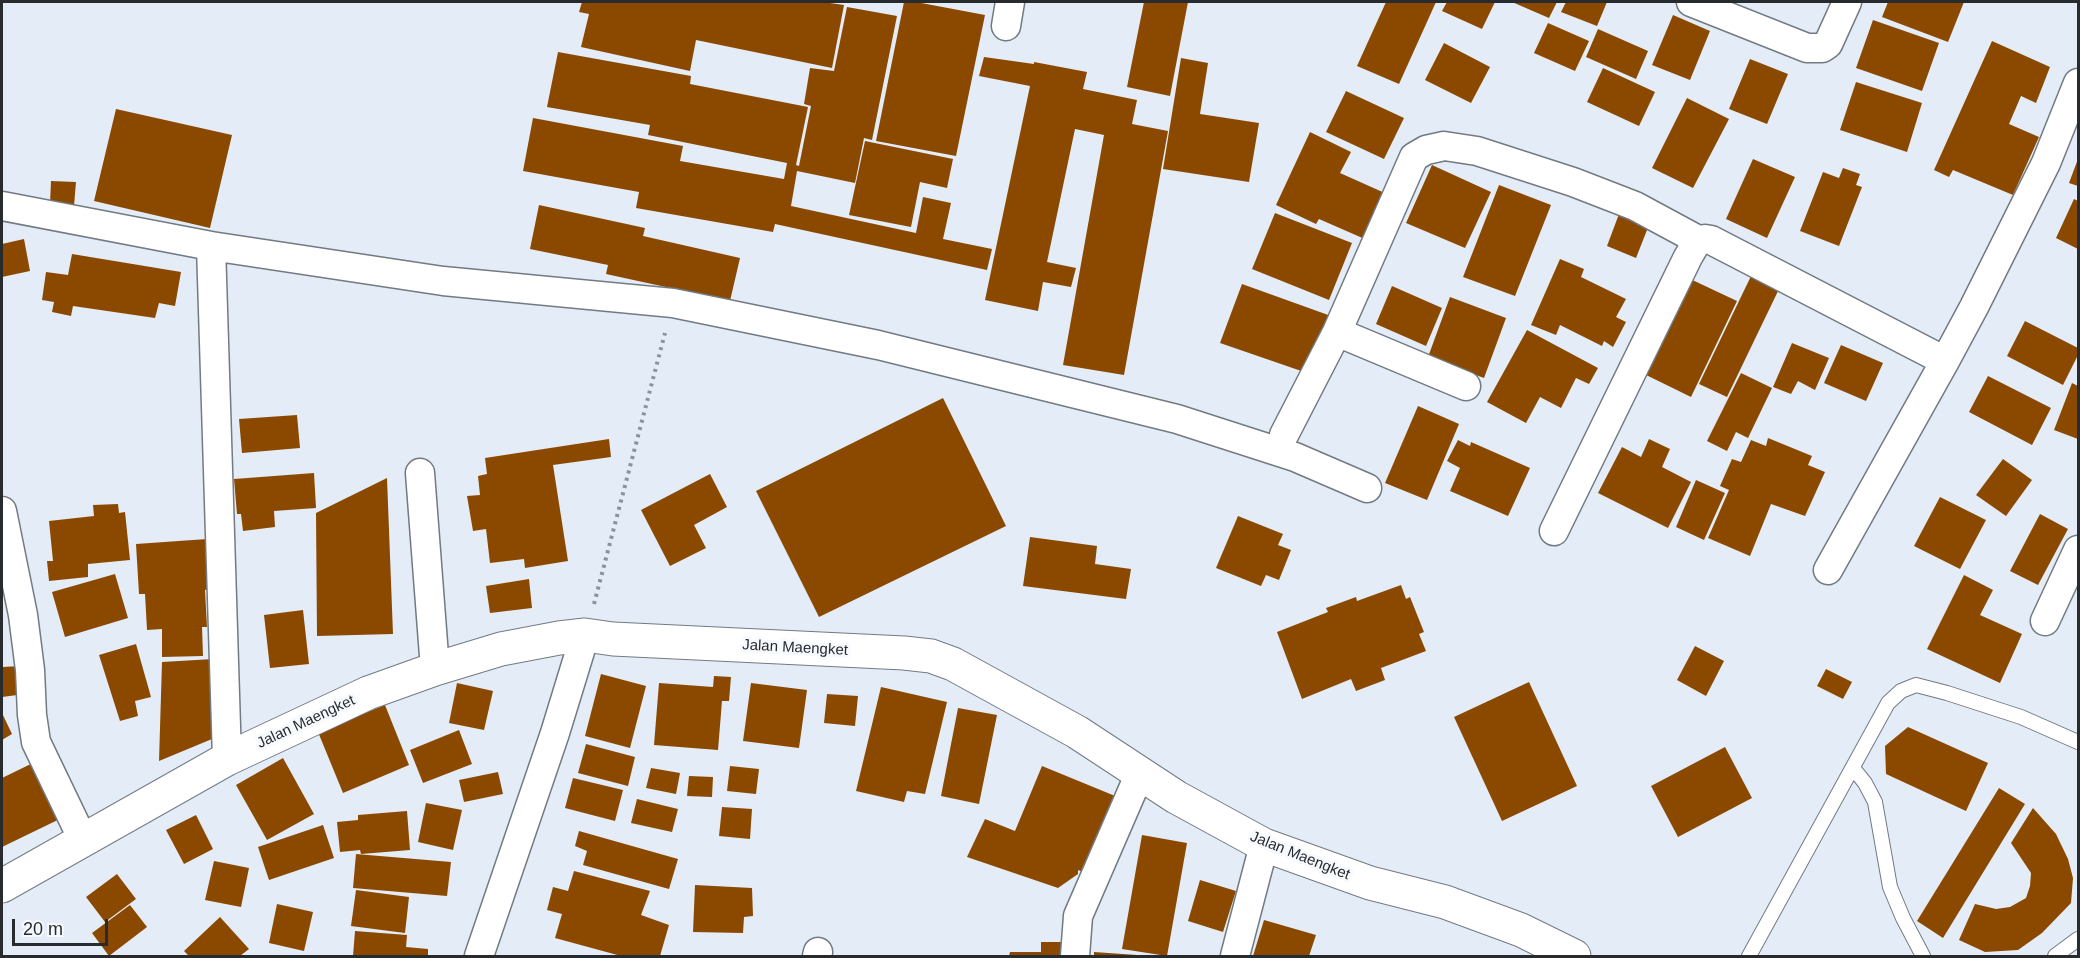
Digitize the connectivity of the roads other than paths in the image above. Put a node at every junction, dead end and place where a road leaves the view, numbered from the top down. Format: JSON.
{"nodes":[{"id":1,"x":1691,"y":2,"type":"edge"},
{"id":2,"x":1847,"y":2,"type":"edge"},
{"id":3,"x":2079,"y":84,"type":"edge"},
{"id":4,"x":2,"y":206,"type":"edge"},
{"id":5,"x":1698,"y":240,"type":"junction"},
{"id":6,"x":211,"y":246,"type":"junction"},
{"id":7,"x":1337,"y":332,"type":"junction"},
{"id":8,"x":1946,"y":361,"type":"junction"},
{"id":9,"x":1466,"y":386,"type":"dead end"},
{"id":10,"x":1284,"y":435,"type":"dead end"},
{"id":11,"x":420,"y":473,"type":"dead end"},
{"id":12,"x":1367,"y":488,"type":"dead end"},
{"id":13,"x":2,"y":511,"type":"edge"},
{"id":14,"x":1554,"y":531,"type":"dead end"},
{"id":15,"x":2079,"y":550,"type":"edge"},
{"id":16,"x":1828,"y":570,"type":"dead end"},
{"id":17,"x":2045,"y":621,"type":"dead end"},
{"id":18,"x":585,"y":635,"type":"junction"},
{"id":19,"x":435,"y":669,"type":"junction"},
{"id":20,"x":2079,"y":742,"type":"edge"},
{"id":21,"x":227,"y":759,"type":"junction"},
{"id":22,"x":1853,"y":768,"type":"junction"},
{"id":23,"x":1140,"y":773,"type":"junction"},
{"id":24,"x":83,"y":840,"type":"junction"},
{"id":25,"x":1264,"y":844,"type":"junction"},
{"id":26,"x":2,"y":886,"type":"edge"},
{"id":27,"x":2079,"y":939,"type":"edge"},
{"id":28,"x":478,"y":957,"type":"edge"},
{"id":29,"x":1075,"y":957,"type":"edge"},
{"id":30,"x":1235,"y":957,"type":"edge"},
{"id":31,"x":1574,"y":957,"type":"edge"},
{"id":32,"x":1749,"y":957,"type":"edge"},
{"id":33,"x":1923,"y":957,"type":"edge"},
{"id":34,"x":2055,"y":957,"type":"edge"}],
"edges":[{"from":1,"to":2,"type":"street"},
{"from":3,"to":8,"type":"street"},
{"from":4,"to":6,"type":"street"},
{"from":5,"to":7,"type":"street"},
{"from":5,"to":8,"type":"street"},
{"from":5,"to":14,"type":"street"},
{"from":6,"to":12,"type":"street"},
{"from":6,"to":21,"type":"street"},
{"from":7,"to":9,"type":"street"},
{"from":7,"to":10,"type":"street"},
{"from":8,"to":16,"type":"street"},
{"from":11,"to":19,"type":"street"},
{"from":13,"to":24,"type":"street"},
{"from":15,"to":17,"type":"street"},
{"from":18,"to":19,"type":"street","name":"Jalan Maengket"},
{"from":18,"to":23,"type":"street","name":"Jalan Maengket"},
{"from":18,"to":28,"type":"street"},
{"from":19,"to":21,"type":"street","name":"Jalan Maengket"},
{"from":20,"to":22,"type":"lane"},
{"from":21,"to":24,"type":"street","name":"Jalan Maengket"},
{"from":22,"to":32,"type":"lane"},
{"from":22,"to":33,"type":"lane"},
{"from":23,"to":25,"type":"street","name":"Jalan Maengket"},
{"from":23,"to":29,"type":"street"},
{"from":24,"to":26,"type":"street","name":"Jalan Maengket"},
{"from":25,"to":30,"type":"street"},
{"from":25,"to":31,"type":"street","name":"Jalan Maengket"},
{"from":27,"to":34,"type":"lane"}]}
